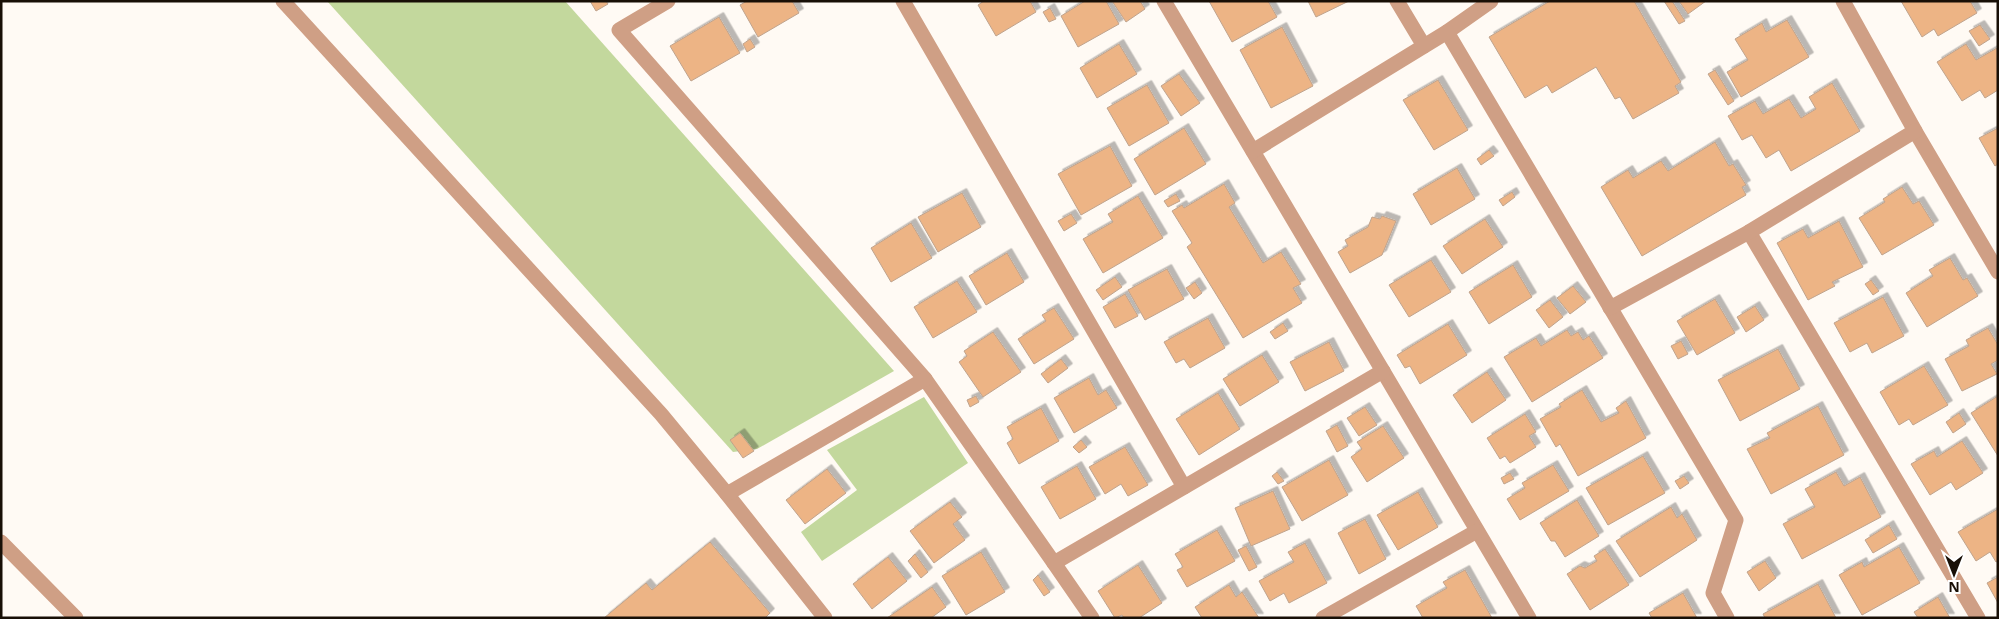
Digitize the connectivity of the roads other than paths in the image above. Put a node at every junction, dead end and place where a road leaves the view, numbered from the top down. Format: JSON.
{"nodes":[{"id":1,"x":284,"y":1,"type":"edge"},
{"id":2,"x":668,"y":1,"type":"edge"},
{"id":3,"x":903,"y":1,"type":"edge"},
{"id":4,"x":1164,"y":1,"type":"edge"},
{"id":5,"x":1397,"y":1,"type":"edge"},
{"id":6,"x":1491,"y":1,"type":"edge"},
{"id":7,"x":1843,"y":1,"type":"edge"},
{"id":8,"x":1447,"y":32,"type":"junction"},
{"id":9,"x":1424,"y":46,"type":"junction"},
{"id":10,"x":1915,"y":131,"type":"junction"},
{"id":11,"x":1252,"y":151,"type":"junction"},
{"id":12,"x":1748,"y":232,"type":"junction"},
{"id":13,"x":1998,"y":272,"type":"edge"},
{"id":14,"x":1610,"y":308,"type":"junction"},
{"id":15,"x":1383,"y":371,"type":"junction"},
{"id":16,"x":925,"y":379,"type":"junction"},
{"id":17,"x":1184,"y":488,"type":"junction"},
{"id":18,"x":727,"y":494,"type":"junction"},
{"id":19,"x":1477,"y":531,"type":"junction"},
{"id":20,"x":1,"y":542,"type":"edge"},
{"id":21,"x":1054,"y":563,"type":"junction"},
{"id":22,"x":76,"y":618,"type":"edge"},
{"id":23,"x":825,"y":618,"type":"edge"},
{"id":24,"x":1092,"y":618,"type":"edge"},
{"id":25,"x":1323,"y":618,"type":"edge"},
{"id":26,"x":1529,"y":618,"type":"edge"},
{"id":27,"x":1727,"y":618,"type":"edge"},
{"id":28,"x":1978,"y":618,"type":"edge"}],
"edges":[{"from":1,"to":18,"type":"street"},
{"from":2,"to":16,"type":"street"},
{"from":3,"to":17,"type":"street"},
{"from":4,"to":11,"type":"street"},
{"from":5,"to":9,"type":"street"},
{"from":6,"to":8,"type":"street"},
{"from":7,"to":10,"type":"street"},
{"from":8,"to":9,"type":"street"},
{"from":8,"to":14,"type":"street"},
{"from":9,"to":11,"type":"street"},
{"from":10,"to":12,"type":"street"},
{"from":10,"to":13,"type":"street"},
{"from":11,"to":15,"type":"street"},
{"from":12,"to":14,"type":"street"},
{"from":12,"to":28,"type":"street"},
{"from":14,"to":27,"type":"street"},
{"from":15,"to":17,"type":"street"},
{"from":15,"to":19,"type":"street"},
{"from":16,"to":18,"type":"street"},
{"from":16,"to":21,"type":"street"},
{"from":17,"to":21,"type":"street"},
{"from":18,"to":23,"type":"street"},
{"from":19,"to":25,"type":"street"},
{"from":19,"to":26,"type":"street"},
{"from":20,"to":22,"type":"street"},
{"from":21,"to":24,"type":"street"}]}
